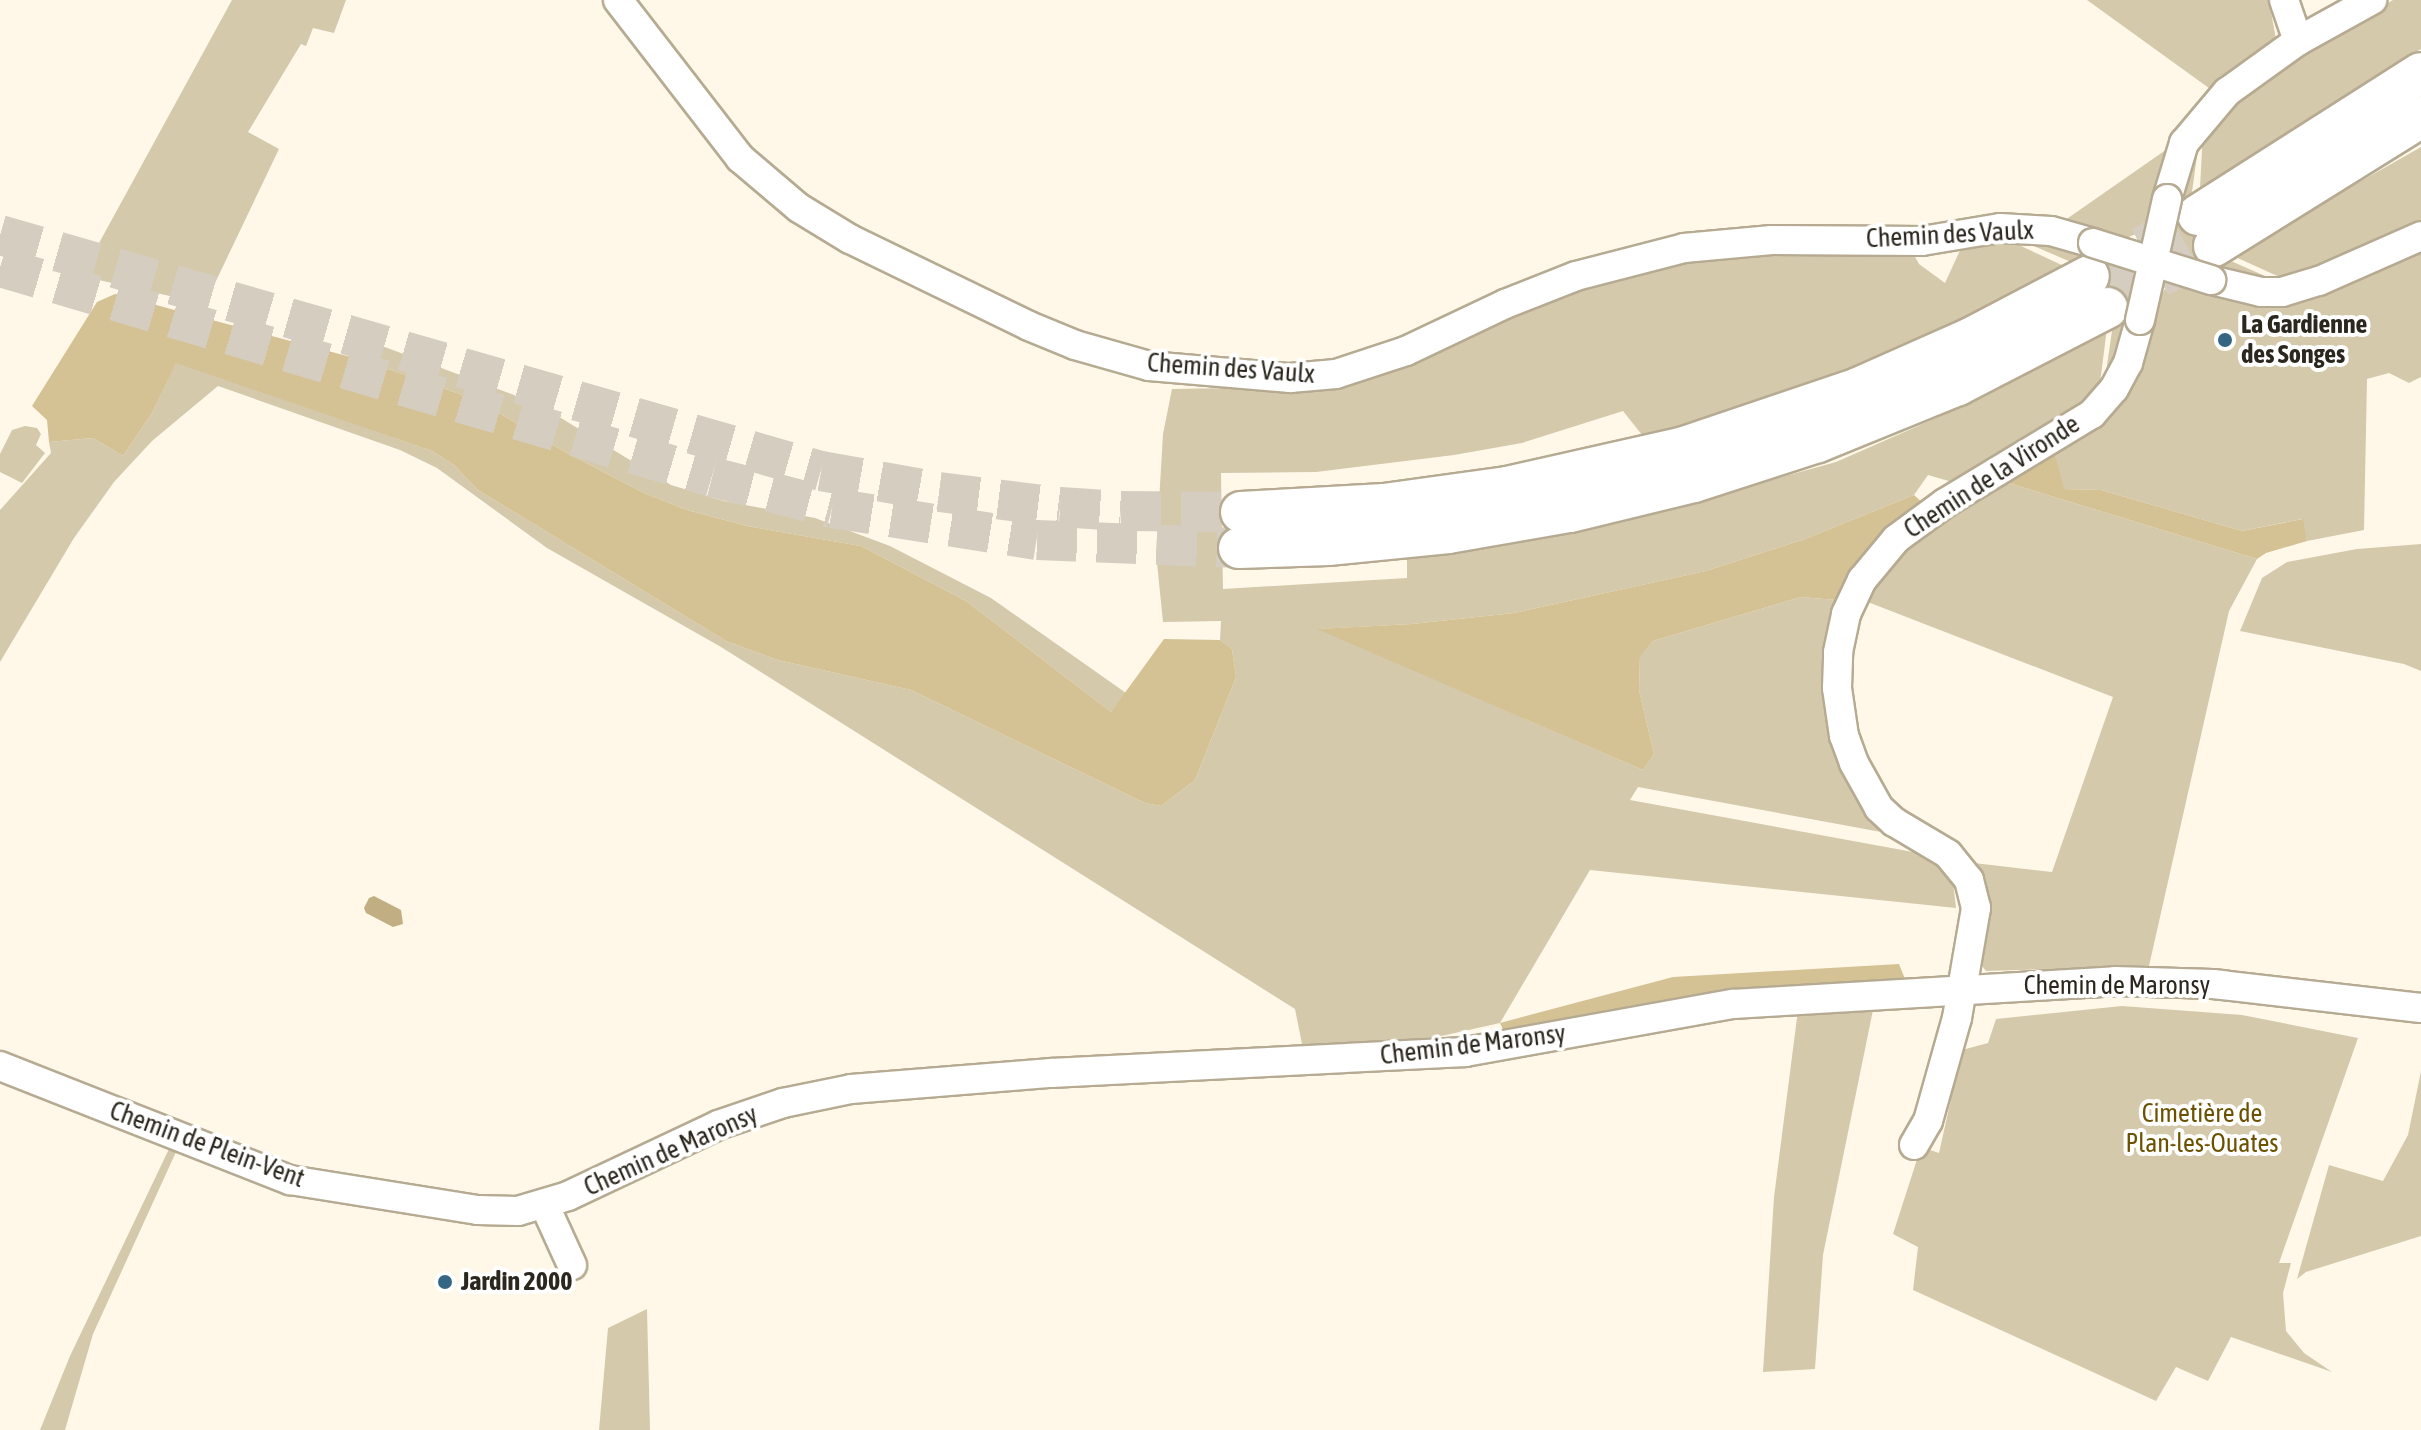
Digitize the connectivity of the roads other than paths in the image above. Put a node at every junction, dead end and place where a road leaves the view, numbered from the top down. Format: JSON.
{"nodes":[{"id":1,"x":618,"y":0,"type":"edge"},
{"id":2,"x":2284,"y":0,"type":"edge"},
{"id":3,"x":2372,"y":0,"type":"edge"},
{"id":4,"x":2298,"y":41,"type":"junction"},
{"id":5,"x":2421,"y":73,"type":"edge"},
{"id":6,"x":2421,"y":117,"type":"edge"},
{"id":7,"x":2197,"y":235,"type":"junction"},
{"id":8,"x":2421,"y":236,"type":"edge"},
{"id":9,"x":2153,"y":261,"type":"junction"},
{"id":10,"x":2107,"y":287,"type":"junction"},
{"id":11,"x":1240,"y":530,"type":"tunnel mouth"},
{"id":12,"x":1963,"y":989,"type":"junction"},
{"id":13,"x":2421,"y":1008,"type":"edge"},
{"id":14,"x":0,"y":1066,"type":"edge"},
{"id":15,"x":1914,"y":1145,"type":"dead end"},
{"id":16,"x":545,"y":1206,"type":"junction"},
{"id":17,"x":572,"y":1265,"type":"dead end"}],
"edges":[{"from":1,"to":10,"type":"street","name":"Chemin des Vaulx"},
{"from":2,"to":4,"type":"street"},
{"from":3,"to":4,"type":"street"},
{"from":4,"to":7,"type":"street"},
{"from":5,"to":7,"type":"highway"},
{"from":6,"to":7,"type":"highway"},
{"from":7,"to":8,"type":"street","name":"Chemin des Vaulx"},
{"from":7,"to":9,"type":"street","name":"Chemin des Vaulx","bridge":true},
{"from":7,"to":9,"type":"street","name":"Chemin de la Vironde","bridge":true},
{"from":9,"to":10,"type":"street","name":"Chemin de la Vironde","bridge":true},
{"from":9,"to":10,"type":"street","name":"Chemin des Vaulx","bridge":true},
{"from":10,"to":11,"type":"highway"},
{"from":10,"to":12,"type":"street","name":"Chemin de la Vironde"},
{"from":12,"to":13,"type":"street","name":"Chemin de Maronsy"},
{"from":12,"to":15,"type":"street","name":"Chemin de la Vironde"},
{"from":12,"to":16,"type":"street","name":"Chemin de Maronsy"},
{"from":14,"to":16,"type":"street","name":"Chemin de Plein-Vent"},
{"from":16,"to":17,"type":"street"}]}
